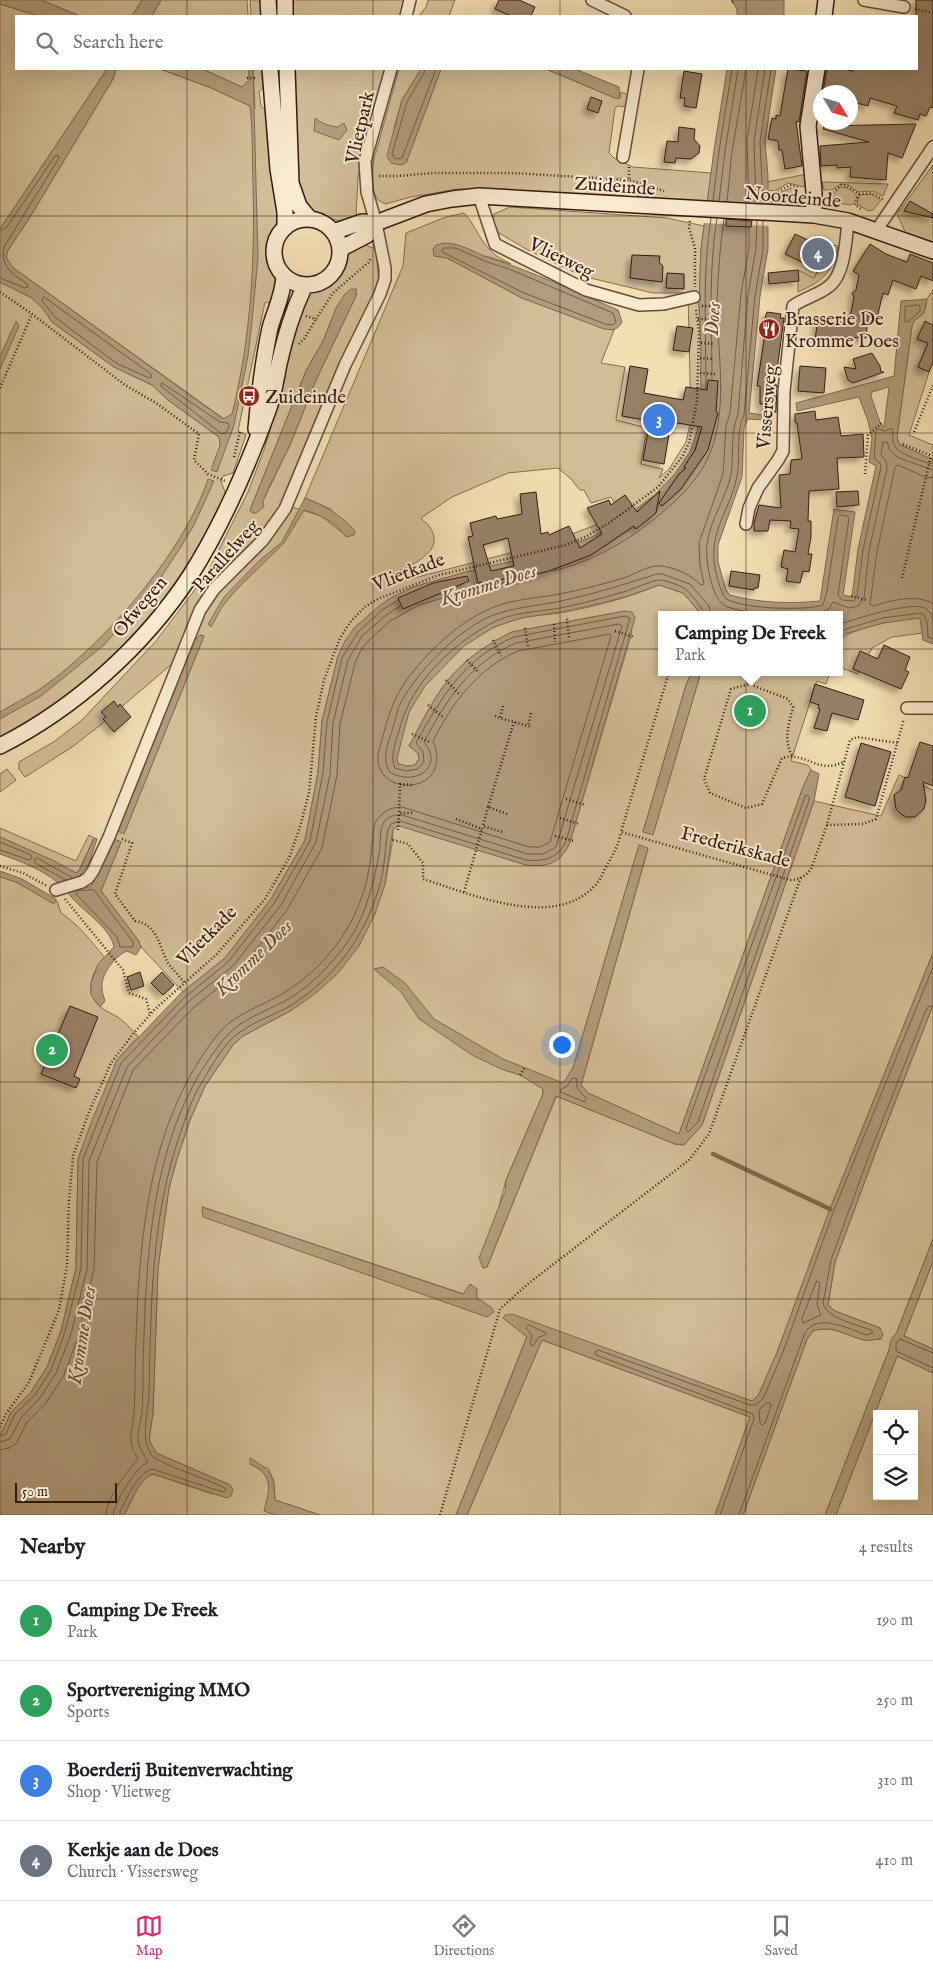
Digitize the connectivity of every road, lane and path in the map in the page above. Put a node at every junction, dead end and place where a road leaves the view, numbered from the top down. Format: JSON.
{"nodes":[{"id":1,"x":268,"y":0,"type":"edge"},
{"id":2,"x":284,"y":0,"type":"edge"},
{"id":3,"x":410,"y":0,"type":"edge"},
{"id":4,"x":592,"y":0,"type":"edge"},
{"id":5,"x":736,"y":0,"type":"edge"},
{"id":6,"x":826,"y":0,"type":"edge"},
{"id":7,"x":864,"y":0,"type":"edge"},
{"id":8,"x":732,"y":2,"type":"dead end"},
{"id":9,"x":904,"y":7,"type":"joint"},
{"id":10,"x":933,"y":13,"type":"edge"},
{"id":11,"x":269,"y":15,"type":"edge"},
{"id":12,"x":285,"y":15,"type":"edge"},
{"id":13,"x":406,"y":15,"type":"edge"},
{"id":14,"x":623,"y":15,"type":"edge"},
{"id":15,"x":824,"y":15,"type":"edge"},
{"id":16,"x":270,"y":70,"type":"edge"},
{"id":17,"x":287,"y":70,"type":"edge"},
{"id":18,"x":391,"y":70,"type":"edge"},
{"id":19,"x":638,"y":70,"type":"edge"},
{"id":20,"x":818,"y":70,"type":"edge"},
{"id":21,"x":247,"y":78,"type":"dead end"},
{"id":22,"x":256,"y":78,"type":"dead end"},
{"id":23,"x":933,"y":147,"type":"edge"},
{"id":24,"x":623,"y":157,"type":"joint"},
{"id":25,"x":667,"y":192,"type":"dead end"},
{"id":26,"x":809,"y":192,"type":"junction"},
{"id":27,"x":830,"y":195,"type":"junction"},
{"id":28,"x":479,"y":196,"type":"junction"},
{"id":29,"x":894,"y":204,"type":"junction"},
{"id":30,"x":855,"y":205,"type":"dead end"},
{"id":31,"x":698,"y":209,"type":"junction"},
{"id":32,"x":770,"y":210,"type":"junction"},
{"id":33,"x":847,"y":211,"type":"junction"},
{"id":34,"x":814,"y":215,"type":"junction"},
{"id":35,"x":310,"y":219,"type":"junction"},
{"id":36,"x":376,"y":223,"type":"junction"},
{"id":37,"x":285,"y":228,"type":"junction"},
{"id":38,"x":876,"y":231,"type":"junction"},
{"id":39,"x":333,"y":232,"type":"junction"},
{"id":40,"x":340,"y":249,"type":"junction"},
{"id":41,"x":933,"y":251,"type":"edge"},
{"id":42,"x":284,"y":276,"type":"junction"},
{"id":43,"x":305,"y":285,"type":"junction"},
{"id":44,"x":0,"y":292,"type":"edge"},
{"id":45,"x":698,"y":301,"type":"junction"},
{"id":46,"x":721,"y":306,"type":"dead end"},
{"id":47,"x":32,"y":314,"type":"junction"},
{"id":48,"x":316,"y":319,"type":"dead end"},
{"id":49,"x":698,"y":319,"type":"dead end"},
{"id":50,"x":722,"y":319,"type":"dead end"},
{"id":51,"x":700,"y":343,"type":"dead end"},
{"id":52,"x":715,"y":344,"type":"dead end"},
{"id":53,"x":294,"y":348,"type":"dead end"},
{"id":54,"x":700,"y":358,"type":"dead end"},
{"id":55,"x":714,"y":359,"type":"dead end"},
{"id":56,"x":700,"y":373,"type":"dead end"},
{"id":57,"x":715,"y":374,"type":"dead end"},
{"id":58,"x":933,"y":385,"type":"edge"},
{"id":59,"x":0,"y":388,"type":"edge"},
{"id":60,"x":883,"y":422,"type":"dead end"},
{"id":61,"x":914,"y":432,"type":"dead end"},
{"id":62,"x":903,"y":444,"type":"dead end"},
{"id":63,"x":254,"y":445,"type":"junction"},
{"id":64,"x":932,"y":456,"type":"edge"},
{"id":65,"x":865,"y":474,"type":"dead end"},
{"id":66,"x":227,"y":482,"type":"dead end"},
{"id":67,"x":746,"y":524,"type":"dead end"},
{"id":68,"x":902,"y":578,"type":"dead end"},
{"id":69,"x":851,"y":596,"type":"dead end"},
{"id":70,"x":866,"y":600,"type":"dead end"},
{"id":71,"x":567,"y":620,"type":"dead end"},
{"id":72,"x":554,"y":624,"type":"dead end"},
{"id":73,"x":526,"y":628,"type":"dead end"},
{"id":74,"x":615,"y":631,"type":"dead end"},
{"id":75,"x":634,"y":637,"type":"dead end"},
{"id":76,"x":569,"y":638,"type":"dead end"},
{"id":77,"x":493,"y":640,"type":"dead end"},
{"id":78,"x":555,"y":642,"type":"dead end"},
{"id":79,"x":528,"y":647,"type":"dead end"},
{"id":80,"x":501,"y":656,"type":"dead end"},
{"id":81,"x":467,"y":660,"type":"dead end"},
{"id":82,"x":480,"y":673,"type":"dead end"},
{"id":83,"x":669,"y":676,"type":"edge"},
{"id":84,"x":446,"y":680,"type":"dead end"},
{"id":85,"x":459,"y":694,"type":"dead end"},
{"id":86,"x":428,"y":705,"type":"dead end"},
{"id":87,"x":503,"y":706,"type":"dead end"},
{"id":88,"x":907,"y":708,"type":"joint"},
{"id":89,"x":933,"y":708,"type":"edge"},
{"id":90,"x":531,"y":713,"type":"dead end"},
{"id":91,"x":495,"y":716,"type":"dead end"},
{"id":92,"x":443,"y":717,"type":"dead end"},
{"id":93,"x":500,"y":718,"type":"junction"},
{"id":94,"x":514,"y":722,"type":"junction"},
{"id":95,"x":412,"y":734,"type":"dead end"},
{"id":96,"x":430,"y":742,"type":"dead end"},
{"id":97,"x":897,"y":743,"type":"junction"},
{"id":98,"x":0,"y":746,"type":"edge"},
{"id":99,"x":792,"y":756,"type":"junction"},
{"id":100,"x":844,"y":761,"type":"junction"},
{"id":101,"x":413,"y":786,"type":"dead end"},
{"id":102,"x":566,"y":799,"type":"dead end"},
{"id":103,"x":585,"y":805,"type":"dead end"},
{"id":104,"x":488,"y":807,"type":"junction"},
{"id":105,"x":399,"y":813,"type":"junction"},
{"id":106,"x":412,"y":813,"type":"dead end"},
{"id":107,"x":506,"y":814,"type":"dead end"},
{"id":108,"x":560,"y":818,"type":"dead end"},
{"id":109,"x":456,"y":819,"type":"dead end"},
{"id":110,"x":579,"y":824,"type":"dead end"},
{"id":111,"x":827,"y":825,"type":"junction"},
{"id":112,"x":482,"y":828,"type":"junction"},
{"id":113,"x":398,"y":830,"type":"dead end"},
{"id":114,"x":502,"y":832,"type":"dead end"},
{"id":115,"x":621,"y":832,"type":"junction"},
{"id":116,"x":555,"y":836,"type":"dead end"},
{"id":117,"x":108,"y":837,"type":"junction"},
{"id":118,"x":393,"y":840,"type":"dead end"},
{"id":119,"x":574,"y":842,"type":"dead end"},
{"id":120,"x":0,"y":866,"type":"edge"},
{"id":121,"x":801,"y":877,"type":"junction"},
{"id":122,"x":60,"y":889,"type":"junction"},
{"id":123,"x":464,"y":892,"type":"junction"},
{"id":124,"x":184,"y":982,"type":"junction"},
{"id":125,"x":151,"y":1013,"type":"junction"},
{"id":126,"x":524,"y":1068,"type":"dead end"},
{"id":127,"x":520,"y":1076,"type":"dead end"},
{"id":128,"x":0,"y":1427,"type":"edge"},
{"id":129,"x":440,"y":1515,"type":"edge"}],
"edges":[{"from":1,"to":11,"type":"main road"},
{"from":2,"to":12,"type":"main road"},
{"from":3,"to":13,"type":"street"},
{"from":4,"to":14,"type":"street"},
{"from":5,"to":8,"type":"path"},
{"from":6,"to":15,"type":"main road"},
{"from":7,"to":9,"type":"street"},
{"from":9,"to":10,"type":"path"},
{"from":16,"to":37,"type":"main road"},
{"from":17,"to":35,"type":"main road"},
{"from":18,"to":36,"type":"street","name":"Vlietpark"},
{"from":19,"to":24,"type":"street"},
{"from":20,"to":26,"type":"main road"},
{"from":21,"to":22,"type":"path"},
{"from":23,"to":29,"type":"street"},
{"from":24,"to":25,"type":"path"},
{"from":26,"to":27,"type":"path"},
{"from":26,"to":32,"type":"path"},
{"from":26,"to":34,"type":"main road"},
{"from":27,"to":29,"type":"path"},
{"from":27,"to":33,"type":"path"},
{"from":28,"to":31,"type":"main road","name":"Zuideinde"},
{"from":28,"to":36,"type":"main road","name":"Zuideinde"},
{"from":28,"to":45,"type":"street","name":"Vlietweg"},
{"from":29,"to":38,"type":"street"},
{"from":30,"to":33,"type":"path"},
{"from":31,"to":32,"type":"main road","name":"Noordeinde"},
{"from":31,"to":45,"type":"path","name":"Vlietkade"},
{"from":32,"to":34,"type":"main road","name":"Noordeinde"},
{"from":33,"to":34,"type":"main road","name":"Noordeinde"},
{"from":33,"to":38,"type":"main road","name":"Noordeinde"},
{"from":33,"to":67,"type":"street","name":"Vissersweg"},
{"from":35,"to":37,"type":"main road"},
{"from":35,"to":39,"type":"main road"},
{"from":36,"to":39,"type":"main road","name":"Zuideinde"},
{"from":36,"to":40,"type":"main road","name":"Zuideinde"},
{"from":36,"to":117,"type":"street","name":"Parallelweg"},
{"from":37,"to":42,"type":"main road"},
{"from":38,"to":41,"type":"main road","name":"Noordeinde"},
{"from":39,"to":40,"type":"main road"},
{"from":40,"to":43,"type":"main road"},
{"from":42,"to":43,"type":"main road"},
{"from":42,"to":63,"type":"main road","name":"Ofwegen"},
{"from":43,"to":63,"type":"main road","name":"Ofwegen"},
{"from":44,"to":47,"type":"path"},
{"from":45,"to":46,"type":"path"},
{"from":45,"to":124,"type":"path","name":"Vlietkade"},
{"from":47,"to":59,"type":"path"},
{"from":47,"to":66,"type":"path"},
{"from":48,"to":53,"type":"path"},
{"from":49,"to":50,"type":"path"},
{"from":51,"to":52,"type":"path"},
{"from":54,"to":55,"type":"path"},
{"from":56,"to":57,"type":"path"},
{"from":58,"to":61,"type":"path"},
{"from":60,"to":65,"type":"path"},
{"from":62,"to":64,"type":"path"},
{"from":63,"to":98,"type":"main road","name":"Ofwegen"},
{"from":64,"to":68,"type":"path"},
{"from":69,"to":70,"type":"path"},
{"from":71,"to":76,"type":"path"},
{"from":72,"to":78,"type":"path"},
{"from":73,"to":79,"type":"path"},
{"from":74,"to":75,"type":"path"},
{"from":77,"to":80,"type":"path"},
{"from":81,"to":82,"type":"path"},
{"from":83,"to":115,"type":"path"},
{"from":84,"to":85,"type":"path"},
{"from":86,"to":92,"type":"path"},
{"from":87,"to":93,"type":"path"},
{"from":88,"to":89,"type":"street"},
{"from":88,"to":97,"type":"path"},
{"from":90,"to":94,"type":"path"},
{"from":91,"to":93,"type":"path"},
{"from":93,"to":94,"type":"path"},
{"from":94,"to":104,"type":"path"},
{"from":95,"to":96,"type":"path"},
{"from":97,"to":100,"type":"path","name":"Frederikskade"},
{"from":97,"to":111,"type":"path"},
{"from":99,"to":99,"type":"path"},
{"from":99,"to":100,"type":"path"},
{"from":100,"to":111,"type":"path","name":"Frederikskade"},
{"from":101,"to":105,"type":"path"},
{"from":102,"to":103,"type":"path"},
{"from":104,"to":107,"type":"path"},
{"from":104,"to":112,"type":"path"},
{"from":105,"to":106,"type":"path"},
{"from":105,"to":113,"type":"path"},
{"from":108,"to":110,"type":"path"},
{"from":109,"to":112,"type":"path"},
{"from":111,"to":121,"type":"path","name":"Frederikskade"},
{"from":112,"to":114,"type":"path"},
{"from":112,"to":123,"type":"path"},
{"from":115,"to":121,"type":"path","name":"Frederikskade"},
{"from":115,"to":123,"type":"path"},
{"from":116,"to":119,"type":"path"},
{"from":117,"to":122,"type":"street","name":"Parallelweg"},
{"from":117,"to":124,"type":"path"},
{"from":118,"to":123,"type":"path"},
{"from":120,"to":122,"type":"path"},
{"from":121,"to":129,"type":"path"},
{"from":122,"to":125,"type":"path"},
{"from":124,"to":125,"type":"path","name":"Vlietkade"},
{"from":125,"to":128,"type":"path","name":"Vlietkade"},
{"from":126,"to":127,"type":"path"}]}
